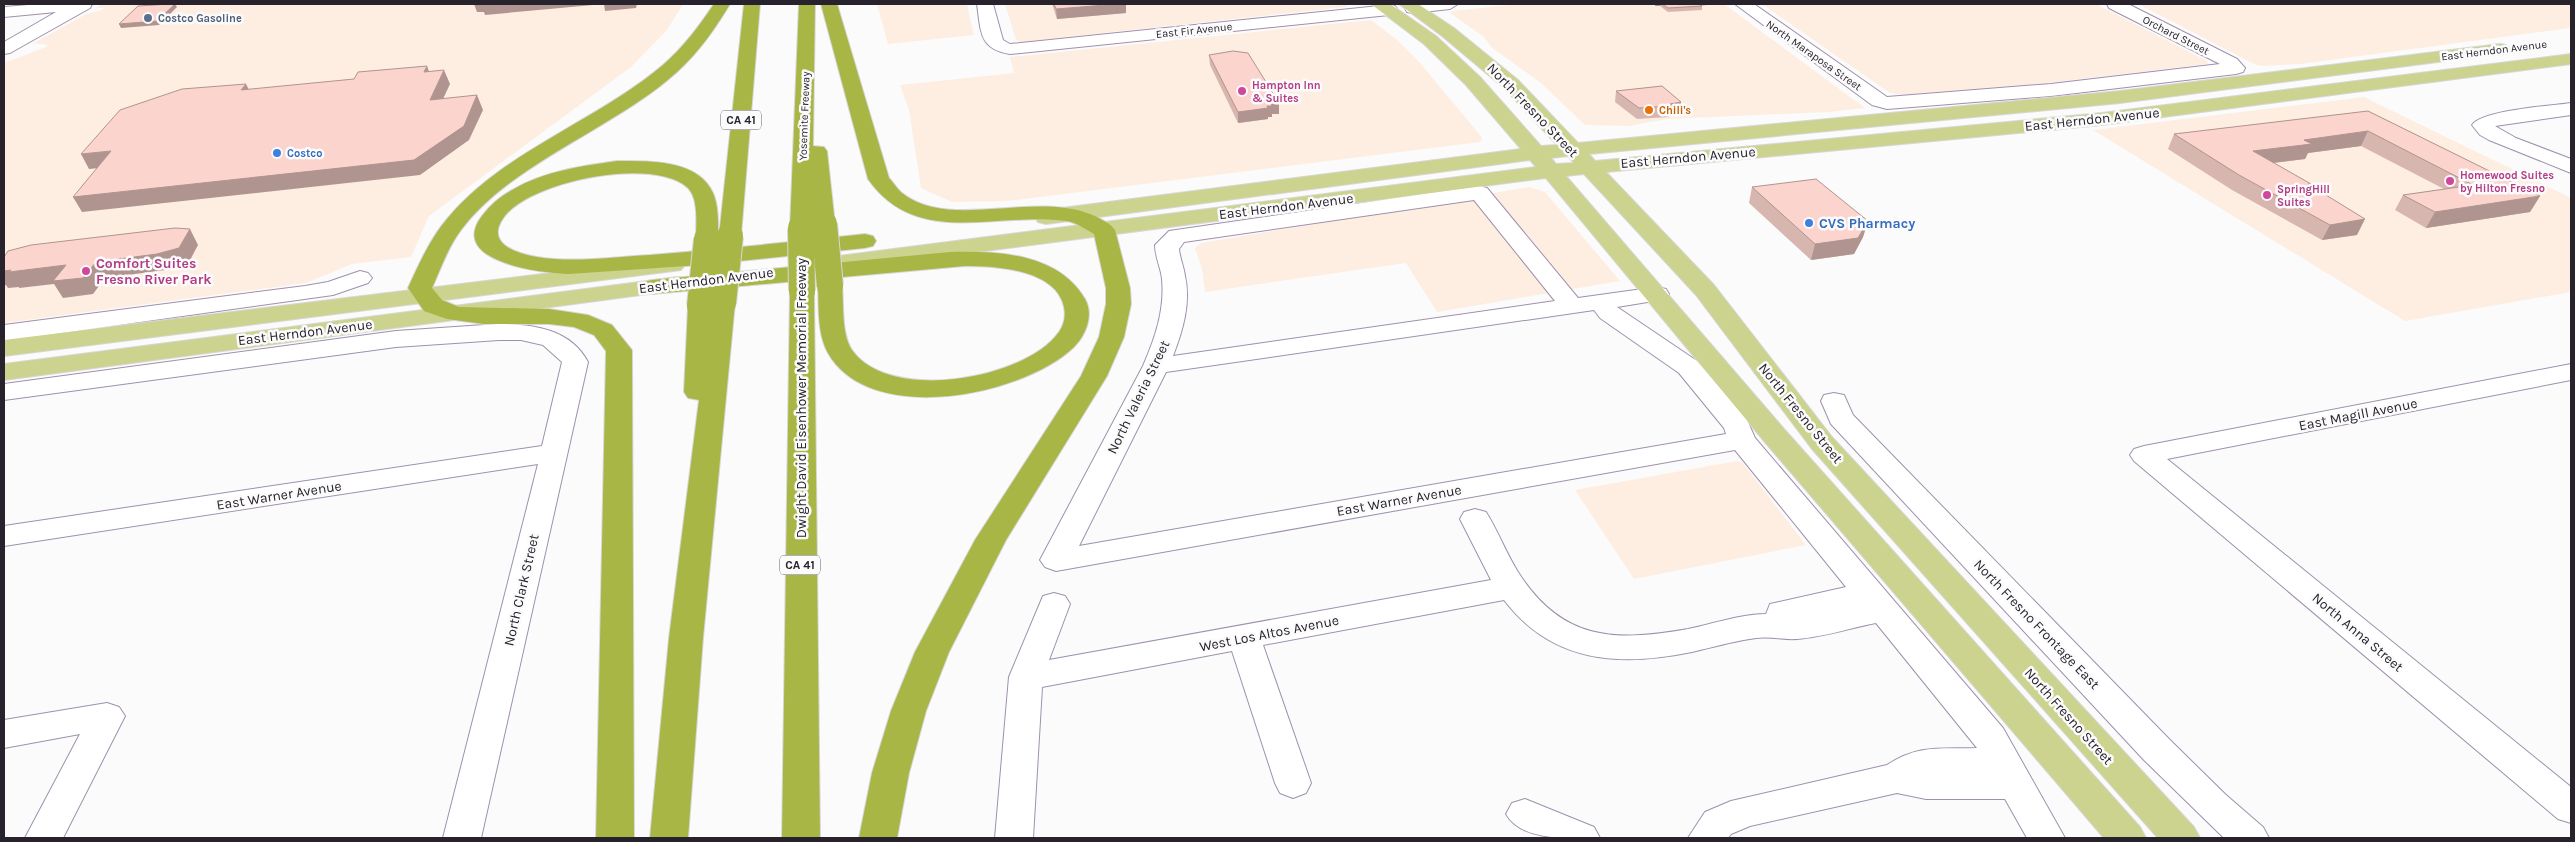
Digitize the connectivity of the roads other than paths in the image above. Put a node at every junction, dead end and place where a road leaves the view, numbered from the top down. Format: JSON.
{"nodes":[{"id":1,"x":722,"y":4,"type":"edge"},
{"id":2,"x":752,"y":4,"type":"edge"},
{"id":3,"x":807,"y":4,"type":"edge"},
{"id":4,"x":829,"y":4,"type":"edge"},
{"id":5,"x":984,"y":4,"type":"edge"},
{"id":6,"x":1450,"y":4,"type":"edge"},
{"id":7,"x":1742,"y":4,"type":"edge"},
{"id":8,"x":2152,"y":4,"type":"edge"},
{"id":9,"x":83,"y":5,"type":"edge"},
{"id":10,"x":2118,"y":5,"type":"edge"},
{"id":11,"x":1387,"y":6,"type":"edge"},
{"id":12,"x":1410,"y":6,"type":"edge"},
{"id":13,"x":4,"y":12,"type":"edge"},
{"id":14,"x":806,"y":35,"type":"junction"},
{"id":15,"x":2522,"y":46,"type":"dead end"},
{"id":16,"x":4,"y":49,"type":"edge"},
{"id":17,"x":1478,"y":56,"type":"junction"},
{"id":18,"x":2571,"y":59,"type":"edge"},
{"id":19,"x":2236,"y":68,"type":"joint"},
{"id":20,"x":2571,"y":109,"type":"edge"},
{"id":21,"x":1571,"y":149,"type":"junction"},
{"id":22,"x":1536,"y":153,"type":"junction"},
{"id":23,"x":1589,"y":167,"type":"junction"},
{"id":24,"x":2571,"y":167,"type":"edge"},
{"id":25,"x":1552,"y":171,"type":"junction"},
{"id":26,"x":1070,"y":214,"type":"junction"},
{"id":27,"x":801,"y":228,"type":"joint"},
{"id":28,"x":1104,"y":230,"type":"junction"},
{"id":29,"x":719,"y":238,"type":"junction"},
{"id":30,"x":864,"y":241,"type":"junction"},
{"id":31,"x":360,"y":278,"type":"dead end"},
{"id":32,"x":652,"y":287,"type":"junction"},
{"id":33,"x":816,"y":289,"type":"junction"},
{"id":34,"x":1657,"y":294,"type":"junction"},
{"id":35,"x":422,"y":296,"type":"junction"},
{"id":36,"x":1586,"y":303,"type":"junction"},
{"id":37,"x":454,"y":313,"type":"junction"},
{"id":38,"x":4,"y":333,"type":"edge"},
{"id":39,"x":4,"y":348,"type":"edge"},
{"id":40,"x":1156,"y":366,"type":"junction"},
{"id":41,"x":4,"y":372,"type":"edge"},
{"id":42,"x":2571,"y":372,"type":"edge"},
{"id":43,"x":4,"y":392,"type":"edge"},
{"id":44,"x":1834,"y":401,"type":"dead end"},
{"id":45,"x":1742,"y":440,"type":"junction"},
{"id":46,"x":554,"y":453,"type":"junction"},
{"id":47,"x":2144,"y":455,"type":"joint"},
{"id":48,"x":1474,"y":519,"type":"dead end"},
{"id":49,"x":4,"y":536,"type":"edge"},
{"id":50,"x":1056,"y":560,"type":"joint"},
{"id":51,"x":1512,"y":587,"type":"junction"},
{"id":52,"x":1875,"y":601,"type":"junction"},
{"id":53,"x":1054,"y":604,"type":"dead end"},
{"id":54,"x":1244,"y":638,"type":"junction"},
{"id":55,"x":1026,"y":677,"type":"junction"},
{"id":56,"x":4,"y":734,"type":"edge"},
{"id":57,"x":2011,"y":773,"type":"junction"},
{"id":58,"x":1293,"y":783,"type":"dead end"},
{"id":59,"x":2571,"y":808,"type":"edge"},
{"id":60,"x":1524,"y":814,"type":"dead end"},
{"id":61,"x":44,"y":838,"type":"edge"},
{"id":62,"x":462,"y":838,"type":"edge"},
{"id":63,"x":615,"y":838,"type":"edge"},
{"id":64,"x":669,"y":838,"type":"edge"},
{"id":65,"x":801,"y":838,"type":"edge"},
{"id":66,"x":878,"y":838,"type":"edge"},
{"id":67,"x":1014,"y":838,"type":"edge"},
{"id":68,"x":1581,"y":838,"type":"edge"},
{"id":69,"x":1707,"y":838,"type":"edge"},
{"id":70,"x":2046,"y":838,"type":"edge"},
{"id":71,"x":2127,"y":838,"type":"edge"},
{"id":72,"x":2181,"y":838,"type":"edge"},
{"id":73,"x":2250,"y":838,"type":"edge"}],
"edges":[{"from":1,"to":35,"type":"highway"},
{"from":2,"to":29,"type":"highway","number":"CA 41"},
{"from":3,"to":14,"type":"highway","name":"Yosemite Freeway","number":"CA 41"},
{"from":4,"to":26,"type":"highway"},
{"from":5,"to":11,"type":"street","name":"East Fir Avenue"},
{"from":6,"to":12,"type":"street"},
{"from":7,"to":19,"type":"street","name":"North Maraposa Street"},
{"from":8,"to":10,"type":"street"},
{"from":9,"to":13,"type":"street"},
{"from":9,"to":16,"type":"street"},
{"from":10,"to":19,"type":"street","name":"Orchard Street"},
{"from":11,"to":12,"type":"main road"},
{"from":11,"to":17,"type":"main road"},
{"from":11,"to":22,"type":"main road","name":"North Fresno Street"},
{"from":12,"to":17,"type":"main road","name":"North Fresno Street"},
{"from":14,"to":27,"type":"highway","name":"Yosemite Freeway","number":"CA 41"},
{"from":14,"to":33,"type":"highway","bridge":true},
{"from":15,"to":21,"type":"main road","name":"East Herndon Avenue"},
{"from":17,"to":21,"type":"main road","name":"North Fresno Street"},
{"from":18,"to":23,"type":"main road","name":"East Herndon Avenue"},
{"from":20,"to":24,"type":"street"},
{"from":21,"to":22,"type":"main road","name":"East Herndon Avenue"},
{"from":21,"to":23,"type":"main road","name":"North Fresno Street"},
{"from":22,"to":25,"type":"main road","name":"North Fresno Street"},
{"from":22,"to":26,"type":"main road","name":"East Herndon Avenue"},
{"from":23,"to":25,"type":"main road","name":"East Herndon Avenue"},
{"from":23,"to":72,"type":"main road","name":"North Fresno Street"},
{"from":25,"to":28,"type":"main road","name":"East Herndon Avenue"},
{"from":25,"to":34,"type":"main road","name":"North Fresno Street"},
{"from":26,"to":28,"type":"highway"},
{"from":26,"to":30,"type":"main road","name":"East Herndon Avenue"},
{"from":27,"to":33,"type":"highway","name":"Dwight David Eisenhower Memorial Freeway","number":"CA 41","bridge":true},
{"from":28,"to":32,"type":"main road","name":"East Herndon Avenue"},
{"from":28,"to":66,"type":"highway"},
{"from":29,"to":30,"type":"highway"},
{"from":29,"to":64,"type":"highway","bridge":true},
{"from":30,"to":35,"type":"main road","name":"East Herndon Avenue"},
{"from":31,"to":38,"type":"street"},
{"from":32,"to":33,"type":"highway"},
{"from":32,"to":37,"type":"main road","name":"East Herndon Avenue"},
{"from":33,"to":65,"type":"highway","name":"Dwight David Eisenhower Memorial Freeway","number":"CA 41"},
{"from":34,"to":36,"type":"street"},
{"from":34,"to":71,"type":"main road","name":"North Fresno Street"},
{"from":35,"to":37,"type":"highway"},
{"from":35,"to":39,"type":"main road","name":"East Herndon Avenue"},
{"from":36,"to":40,"type":"street"},
{"from":36,"to":40,"type":"street","name":"North Valeria Street"},
{"from":36,"to":45,"type":"street"},
{"from":37,"to":41,"type":"main road","name":"East Herndon Avenue"},
{"from":37,"to":63,"type":"highway"},
{"from":40,"to":50,"type":"street","name":"North Valeria Street"},
{"from":42,"to":47,"type":"street","name":"East Magill Avenue"},
{"from":43,"to":46,"type":"street","name":"North Clark Street"},
{"from":44,"to":73,"type":"street","name":"North Fresno Frontage East"},
{"from":45,"to":50,"type":"street","name":"East Warner Avenue"},
{"from":45,"to":52,"type":"street"},
{"from":46,"to":49,"type":"street","name":"East Warner Avenue"},
{"from":46,"to":62,"type":"street","name":"North Clark Street"},
{"from":47,"to":59,"type":"street","name":"North Anna Street"},
{"from":48,"to":51,"type":"street"},
{"from":51,"to":52,"type":"street"},
{"from":51,"to":54,"type":"street","name":"West Los Altos Avenue"},
{"from":52,"to":57,"type":"street"},
{"from":53,"to":55,"type":"street"},
{"from":54,"to":55,"type":"street","name":"West Los Altos Avenue"},
{"from":54,"to":58,"type":"street"},
{"from":55,"to":67,"type":"street"},
{"from":56,"to":61,"type":"street"},
{"from":57,"to":69,"type":"street"},
{"from":57,"to":70,"type":"street"},
{"from":60,"to":68,"type":"street"}]}
